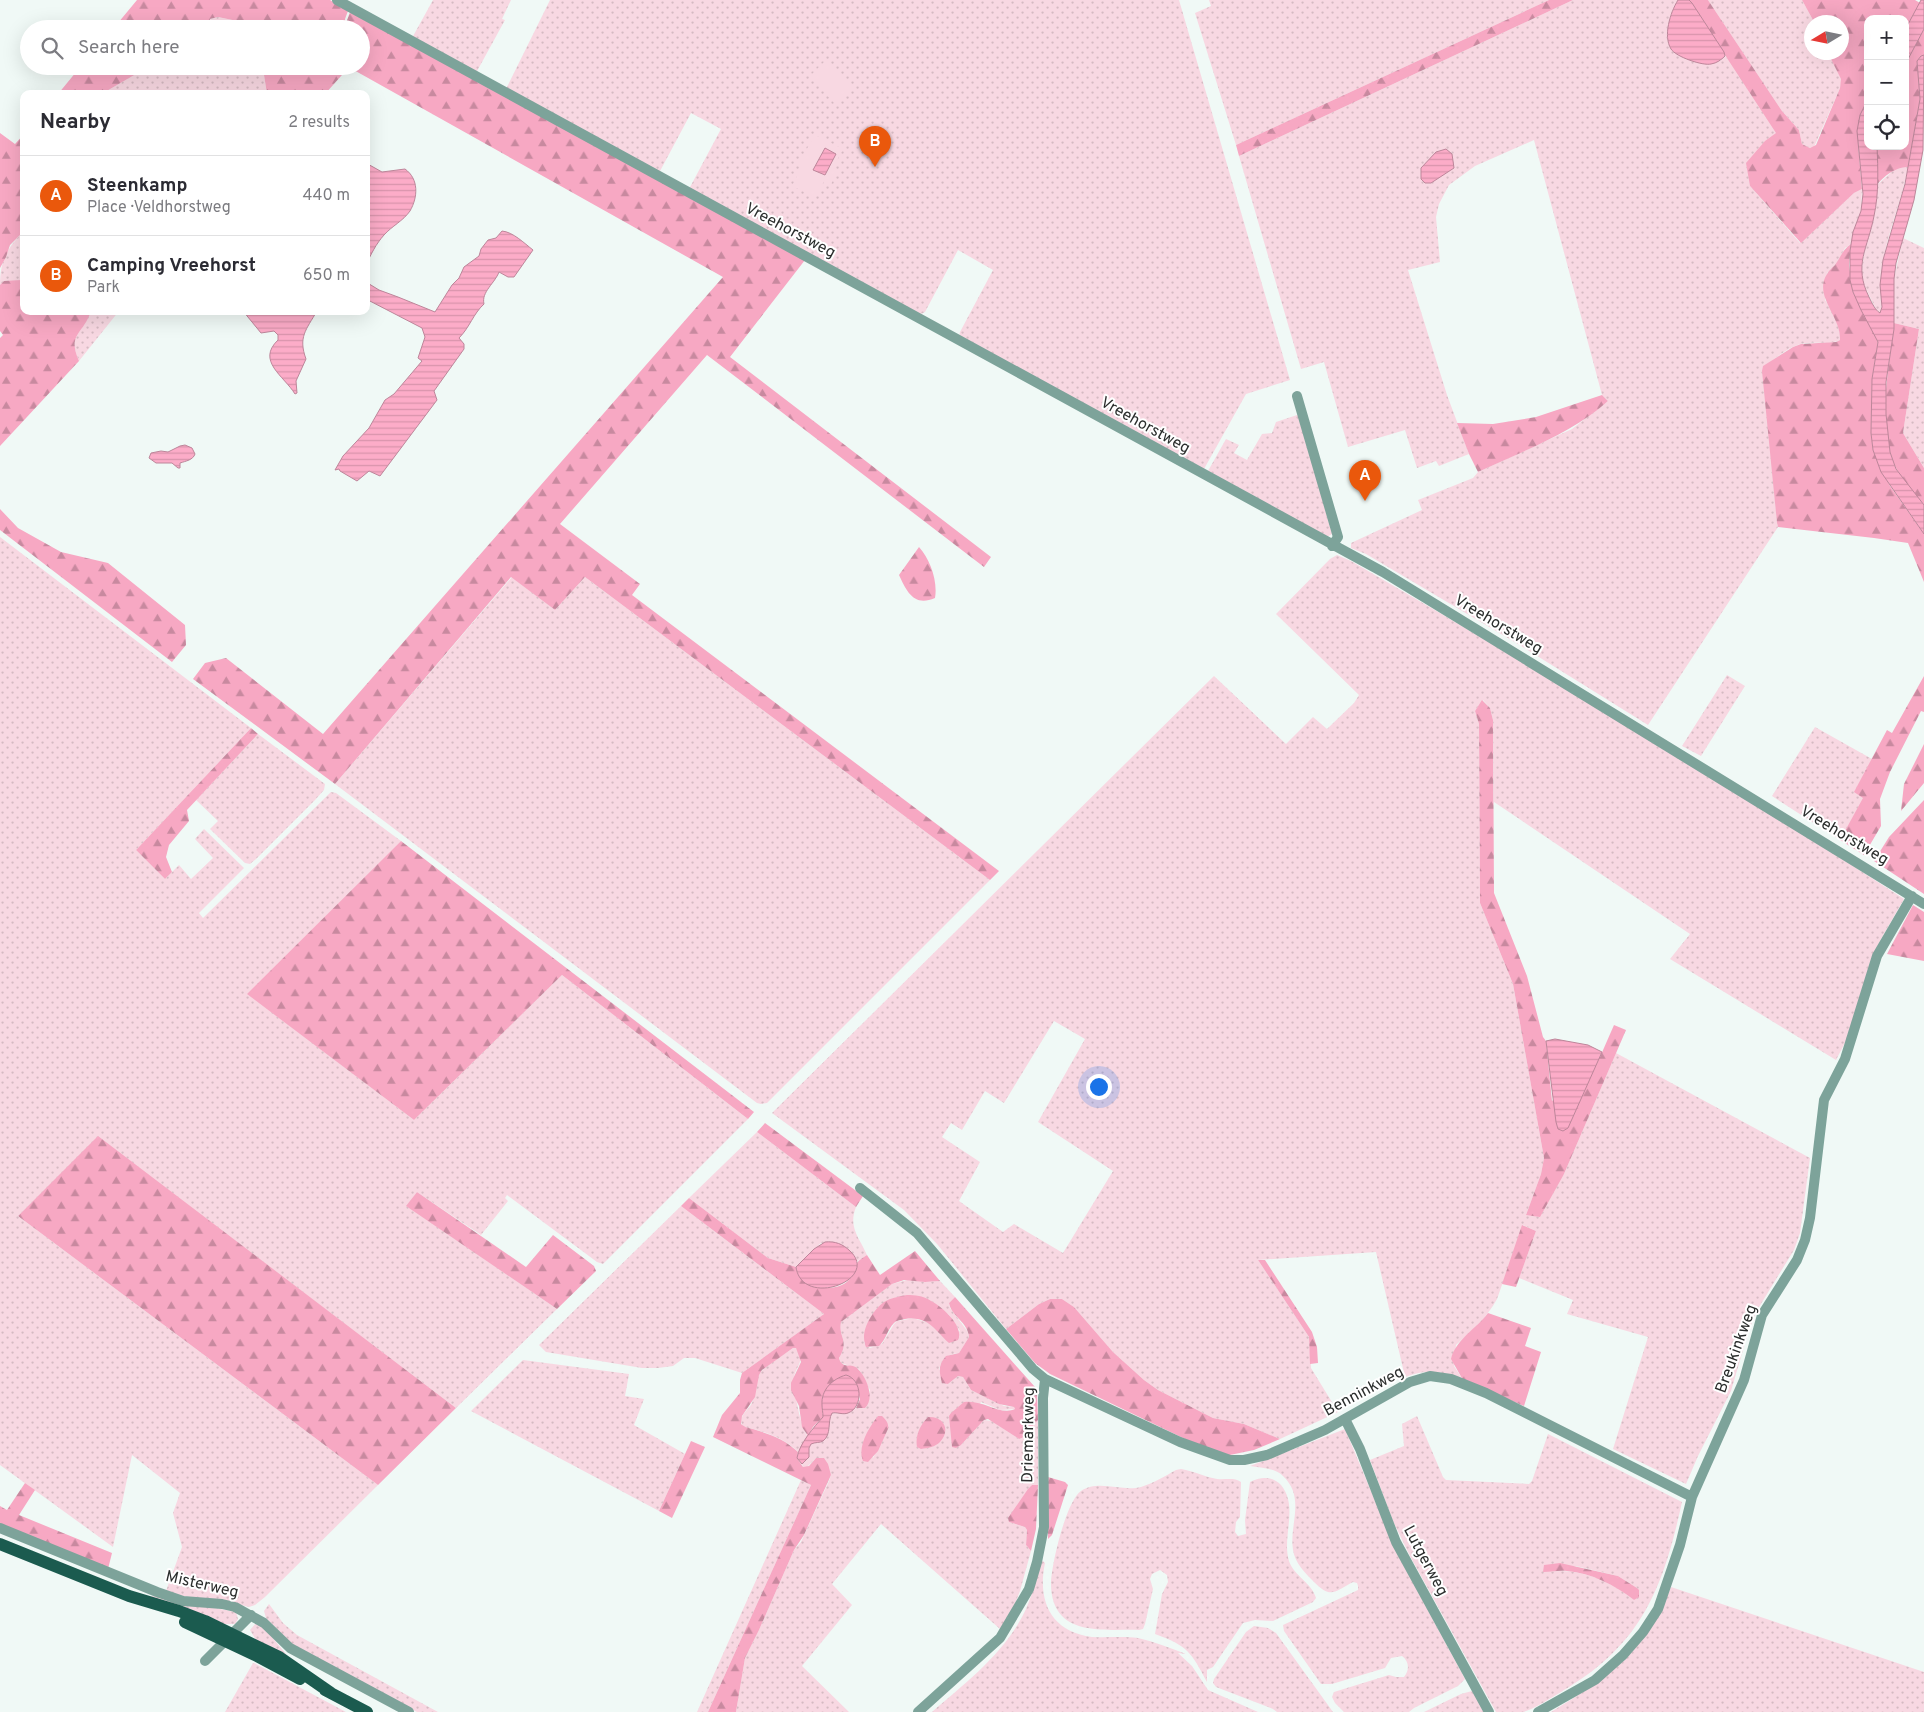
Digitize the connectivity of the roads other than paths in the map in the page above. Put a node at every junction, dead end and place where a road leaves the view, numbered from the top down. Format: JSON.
{"nodes":[{"id":1,"x":337,"y":0,"type":"edge"},
{"id":2,"x":1297,"y":396,"type":"dead end"},
{"id":3,"x":1332,"y":546,"type":"junction"},
{"id":4,"x":1912,"y":896,"type":"junction"},
{"id":5,"x":1924,"y":904,"type":"edge"},
{"id":6,"x":860,"y":1188,"type":"dead end"},
{"id":7,"x":1045,"y":1379,"type":"junction"},
{"id":8,"x":1344,"y":1419,"type":"junction"},
{"id":9,"x":1692,"y":1497,"type":"junction"},
{"id":10,"x":0,"y":1528,"type":"edge"},
{"id":11,"x":0,"y":1544,"type":"edge"},
{"id":12,"x":251,"y":1615,"type":"junction"},
{"id":13,"x":229,"y":1637,"type":"junction"},
{"id":14,"x":205,"y":1661,"type":"dead end"},
{"id":15,"x":367,"y":1712,"type":"edge"},
{"id":16,"x":410,"y":1712,"type":"edge"},
{"id":17,"x":918,"y":1712,"type":"edge"},
{"id":18,"x":1488,"y":1712,"type":"edge"},
{"id":19,"x":1538,"y":1712,"type":"edge"}],
"edges":[{"from":1,"to":3,"type":"street","name":"Vreehorstweg"},
{"from":2,"to":3,"type":"street"},
{"from":3,"to":4,"type":"street","name":"Vreehorstweg"},
{"from":4,"to":5,"type":"street","name":"Vreehorstweg"},
{"from":4,"to":9,"type":"street","name":"Breukinkweg"},
{"from":6,"to":7,"type":"street","name":"Driemarkweg"},
{"from":7,"to":8,"type":"street","name":"Benninkweg"},
{"from":7,"to":17,"type":"street","name":"Driemarkweg"},
{"from":8,"to":9,"type":"street","name":"Benninkweg"},
{"from":8,"to":18,"type":"street","name":"Lutgerweg"},
{"from":9,"to":19,"type":"street","name":"Breukinkweg"},
{"from":10,"to":12,"type":"street","name":"Misterweg"},
{"from":11,"to":13,"type":"main road"},
{"from":12,"to":13,"type":"street"},
{"from":12,"to":16,"type":"street","name":"Misterweg"},
{"from":13,"to":14,"type":"street"},
{"from":13,"to":15,"type":"main road"}]}
